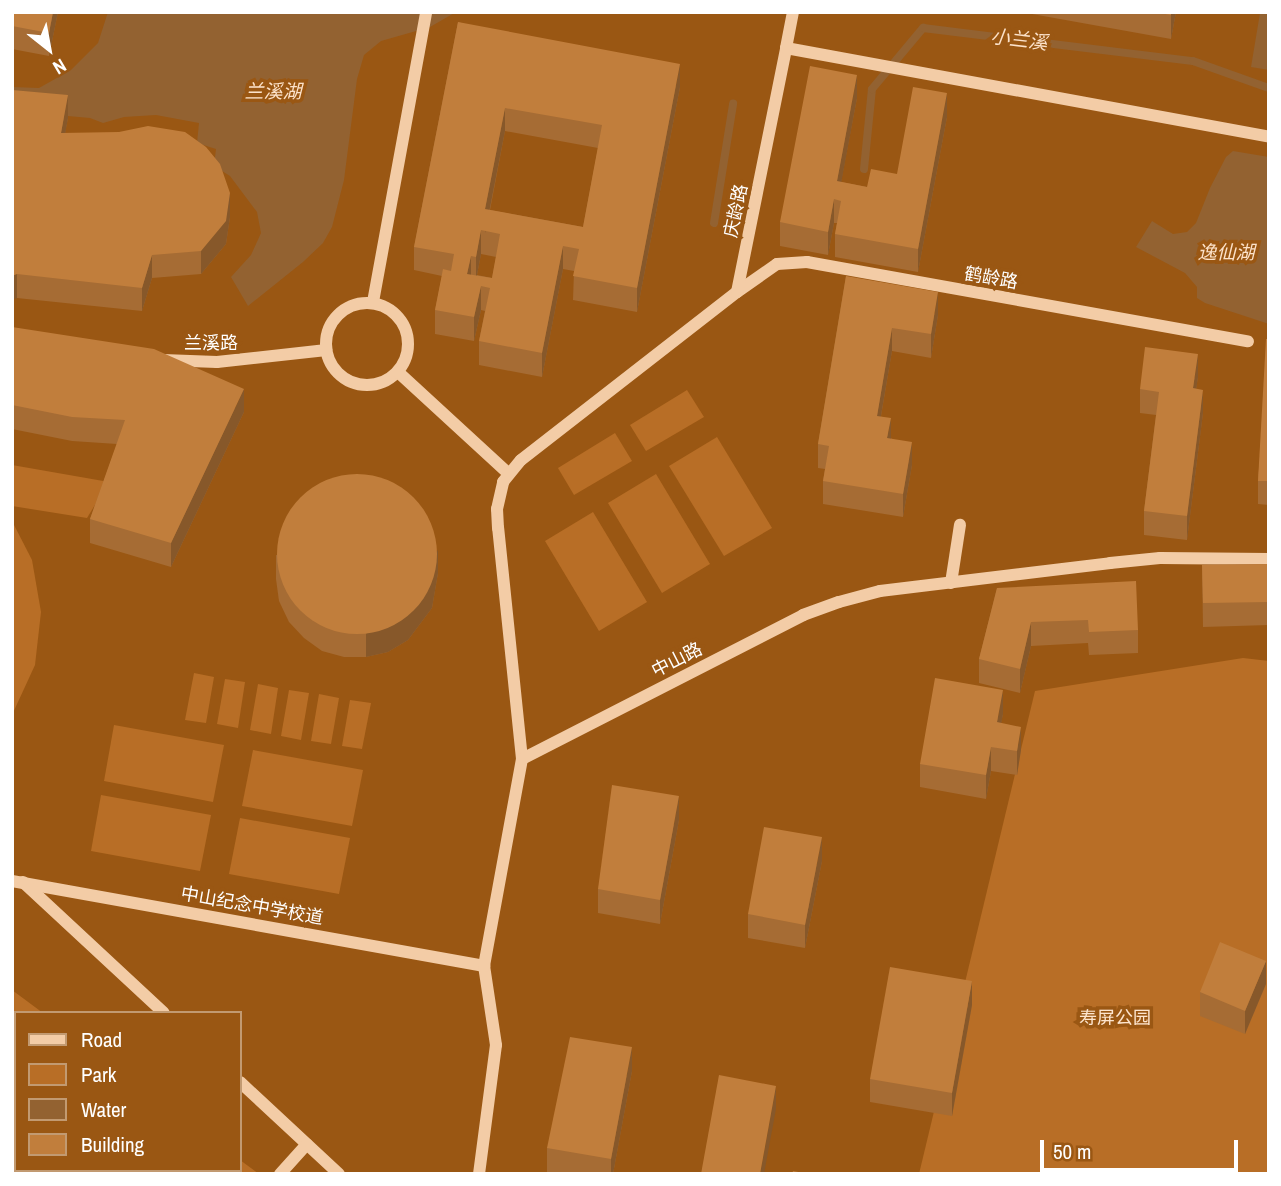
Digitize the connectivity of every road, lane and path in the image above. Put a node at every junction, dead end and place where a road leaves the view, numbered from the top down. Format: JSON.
{"nodes":[{"id":1,"x":426,"y":12,"type":"edge"},
{"id":2,"x":793,"y":12,"type":"edge"},
{"id":3,"x":786,"y":48,"type":"junction"},
{"id":4,"x":1269,"y":136,"type":"edge"},
{"id":5,"x":737,"y":292,"type":"junction"},
{"id":6,"x":373,"y":302,"type":"junction"},
{"id":7,"x":1248,"y":341,"type":"dead end"},
{"id":8,"x":326,"y":350,"type":"junction"},
{"id":9,"x":147,"y":359,"type":"edge"},
{"id":10,"x":398,"y":372,"type":"junction"},
{"id":11,"x":508,"y":473,"type":"junction"},
{"id":12,"x":960,"y":525,"type":"dead end"},
{"id":13,"x":1269,"y":559,"type":"edge"},
{"id":14,"x":951,"y":583,"type":"junction"},
{"id":15,"x":523,"y":759,"type":"junction"},
{"id":16,"x":18,"y":881,"type":"edge"},
{"id":17,"x":484,"y":966,"type":"junction"},
{"id":18,"x":162,"y":1011,"type":"edge"},
{"id":19,"x":242,"y":1084,"type":"edge"},
{"id":20,"x":307,"y":1144,"type":"junction"},
{"id":21,"x":280,"y":1174,"type":"edge"},
{"id":22,"x":339,"y":1174,"type":"edge"},
{"id":23,"x":479,"y":1174,"type":"edge"}],
"edges":[{"from":1,"to":6,"type":"street"},
{"from":2,"to":3,"type":"street","name":"庆龄路"},
{"from":3,"to":4,"type":"street"},
{"from":3,"to":5,"type":"street","name":"庆龄路"},
{"from":5,"to":7,"type":"street","name":"鹤龄路"},
{"from":5,"to":11,"type":"street"},
{"from":6,"to":8,"type":"street"},
{"from":6,"to":10,"type":"street"},
{"from":8,"to":9,"type":"street","name":"兰溪路"},
{"from":8,"to":10,"type":"street"},
{"from":10,"to":11,"type":"street"},
{"from":11,"to":15,"type":"street"},
{"from":12,"to":14,"type":"street"},
{"from":13,"to":14,"type":"street","name":"中山路"},
{"from":14,"to":15,"type":"street","name":"中山路"},
{"from":15,"to":17,"type":"street"},
{"from":16,"to":17,"type":"street","name":"中山纪念中学校道"},
{"from":16,"to":18,"type":"street"},
{"from":17,"to":23,"type":"street"},
{"from":19,"to":20,"type":"street"},
{"from":20,"to":21,"type":"street"},
{"from":20,"to":22,"type":"street"}]}
